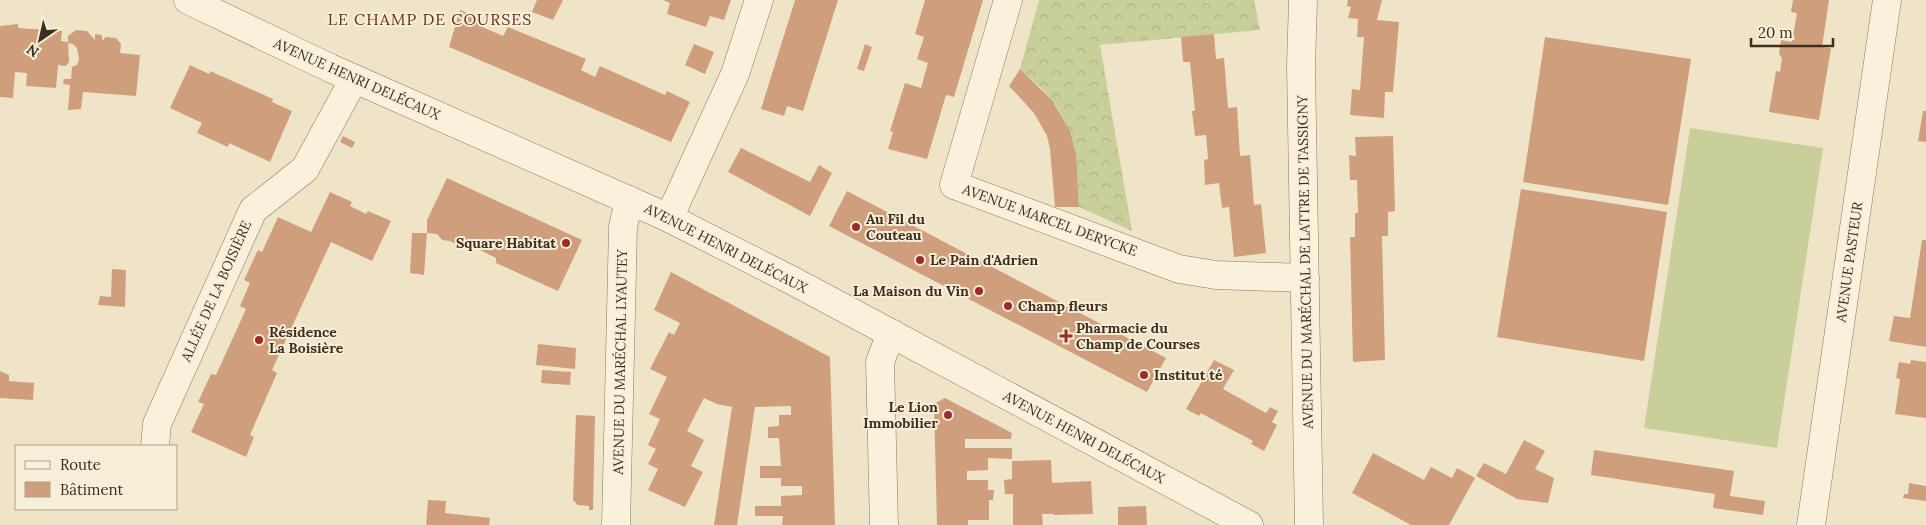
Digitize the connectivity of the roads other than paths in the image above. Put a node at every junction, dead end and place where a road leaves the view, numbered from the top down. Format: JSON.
{"nodes":[{"id":1,"x":188,"y":0,"type":"edge"},
{"id":2,"x":759,"y":0,"type":"edge"},
{"id":3,"x":1008,"y":0,"type":"edge"},
{"id":4,"x":1303,"y":0,"type":"edge"},
{"id":5,"x":1886,"y":0,"type":"edge"},
{"id":6,"x":352,"y":78,"type":"junction"},
{"id":7,"x":629,"y":200,"type":"junction"},
{"id":8,"x":669,"y":218,"type":"junction"},
{"id":9,"x":1305,"y":278,"type":"junction"},
{"id":10,"x":891,"y":333,"type":"junction"},
{"id":11,"x":155,"y":445,"type":"edge"},
{"id":12,"x":616,"y":525,"type":"edge"},
{"id":13,"x":884,"y":525,"type":"edge"},
{"id":14,"x":1249,"y":525,"type":"edge"},
{"id":15,"x":1309,"y":525,"type":"edge"},
{"id":16,"x":1811,"y":525,"type":"edge"}],
"edges":[{"from":1,"to":6,"type":"street","name":"AVENUE HENRI DELÉCAUX"},
{"from":2,"to":8,"type":"street"},
{"from":3,"to":9,"type":"street","name":"AVENUE MARCEL DERYCKE"},
{"from":4,"to":9,"type":"street","name":"AVENUE DU MARÉCHAL DE LATTRE DE TASSIGNY"},
{"from":5,"to":16,"type":"street","name":"AVENUE PASTEUR"},
{"from":6,"to":7,"type":"street","name":"AVENUE HENRI DELÉCAUX"},
{"from":6,"to":11,"type":"street","name":"ALLÉE DE LA BOISIÈRE"},
{"from":7,"to":8,"type":"street","name":"AVENUE HENRI DELÉCAUX"},
{"from":7,"to":12,"type":"street","name":"AVENUE DU MARÉCHAL LYAUTEY"},
{"from":8,"to":10,"type":"street","name":"AVENUE HENRI DELÉCAUX"},
{"from":9,"to":15,"type":"street","name":"AVENUE DU MARÉCHAL DE LATTRE DE TASSIGNY"},
{"from":10,"to":13,"type":"street"},
{"from":10,"to":14,"type":"street","name":"AVENUE HENRI DELÉCAUX"}]}
